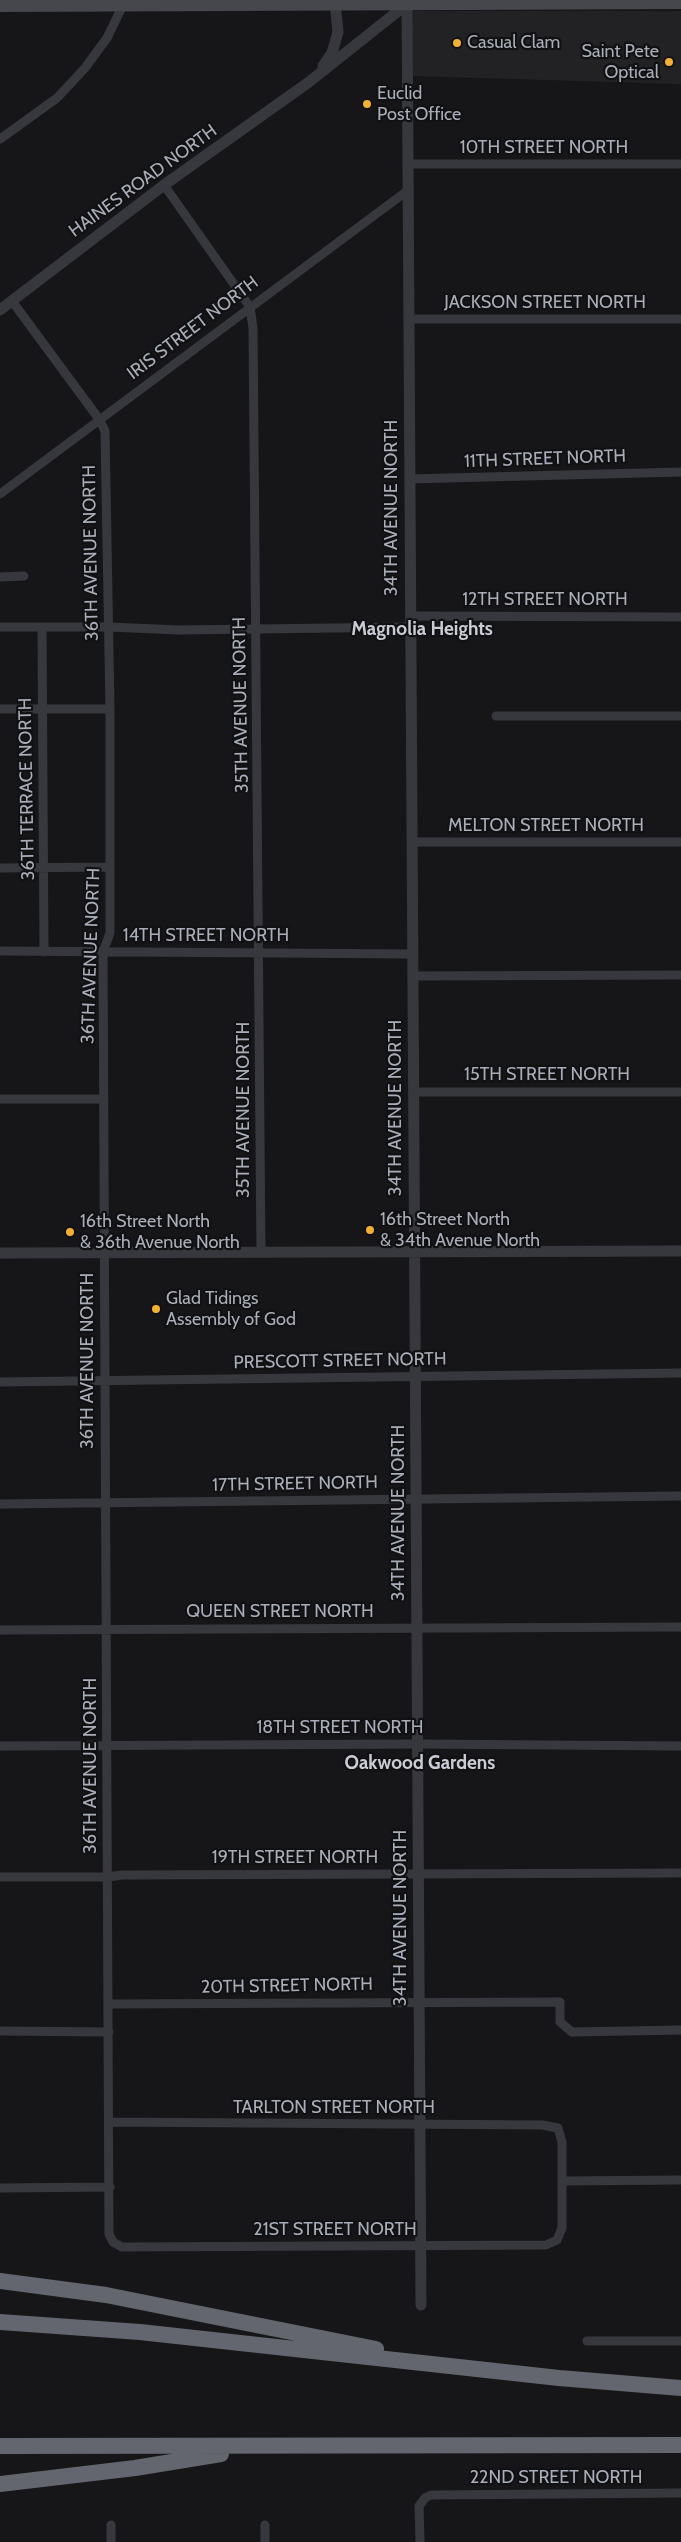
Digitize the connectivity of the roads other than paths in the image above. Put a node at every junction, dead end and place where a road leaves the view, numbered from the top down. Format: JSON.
{"nodes":[{"id":1,"x":334,"y":2,"type":"edge"},
{"id":2,"x":407,"y":2,"type":"edge"},
{"id":3,"x":548,"y":2,"type":"edge"},
{"id":4,"x":653,"y":2,"type":"edge"},
{"id":5,"x":28,"y":3,"type":"edge"},
{"id":6,"x":124,"y":3,"type":"edge"},
{"id":7,"x":181,"y":3,"type":"edge"},
{"id":8,"x":681,"y":3,"type":"edge"},
{"id":9,"x":0,"y":6,"type":"edge"},
{"id":10,"x":309,"y":82,"type":"junction"},
{"id":11,"x":0,"y":139,"type":"edge"},
{"id":12,"x":407,"y":164,"type":"junction"},
{"id":13,"x":681,"y":164,"type":"edge"},
{"id":14,"x":164,"y":185,"type":"junction"},
{"id":15,"x":408,"y":191,"type":"junction"},
{"id":16,"x":12,"y":301,"type":"junction"},
{"id":17,"x":250,"y":307,"type":"junction"},
{"id":18,"x":0,"y":310,"type":"edge"},
{"id":19,"x":408,"y":319,"type":"junction"},
{"id":20,"x":681,"y":319,"type":"edge"},
{"id":21,"x":99,"y":419,"type":"junction"},
{"id":22,"x":681,"y":472,"type":"edge"},
{"id":23,"x":409,"y":479,"type":"junction"},
{"id":24,"x":0,"y":494,"type":"edge"},
{"id":25,"x":0,"y":576,"type":"edge"},
{"id":26,"x":24,"y":576,"type":"dead end"},
{"id":27,"x":681,"y":617,"type":"edge"},
{"id":28,"x":410,"y":622,"type":"junction"},
{"id":29,"x":0,"y":627,"type":"edge"},
{"id":30,"x":42,"y":627,"type":"junction"},
{"id":31,"x":109,"y":627,"type":"junction"},
{"id":32,"x":256,"y":630,"type":"junction"},
{"id":33,"x":0,"y":709,"type":"edge"},
{"id":34,"x":42,"y":709,"type":"junction"},
{"id":35,"x":110,"y":709,"type":"junction"},
{"id":36,"x":496,"y":716,"type":"dead end"},
{"id":37,"x":681,"y":716,"type":"edge"},
{"id":38,"x":412,"y":842,"type":"junction"},
{"id":39,"x":681,"y":842,"type":"edge"},
{"id":40,"x":110,"y":867,"type":"junction"},
{"id":41,"x":0,"y":868,"type":"edge"},
{"id":42,"x":44,"y":868,"type":"junction"},
{"id":43,"x":0,"y":951,"type":"edge"},
{"id":44,"x":44,"y":952,"type":"junction"},
{"id":45,"x":103,"y":952,"type":"junction"},
{"id":46,"x":259,"y":953,"type":"junction"},
{"id":47,"x":412,"y":954,"type":"junction"},
{"id":48,"x":681,"y":975,"type":"edge"},
{"id":49,"x":413,"y":976,"type":"junction"},
{"id":50,"x":413,"y":1092,"type":"junction"},
{"id":51,"x":681,"y":1092,"type":"edge"},
{"id":52,"x":0,"y":1099,"type":"edge"},
{"id":53,"x":104,"y":1099,"type":"junction"},
{"id":54,"x":681,"y":1251,"type":"edge"},
{"id":55,"x":261,"y":1252,"type":"junction"},
{"id":56,"x":414,"y":1252,"type":"junction"},
{"id":57,"x":0,"y":1253,"type":"edge"},
{"id":58,"x":103,"y":1253,"type":"junction"},
{"id":59,"x":681,"y":1373,"type":"edge"},
{"id":60,"x":415,"y":1376,"type":"junction"},
{"id":61,"x":0,"y":1382,"type":"edge"},
{"id":62,"x":104,"y":1382,"type":"junction"},
{"id":63,"x":681,"y":1496,"type":"edge"},
{"id":64,"x":416,"y":1498,"type":"junction"},
{"id":65,"x":0,"y":1504,"type":"edge"},
{"id":66,"x":105,"y":1504,"type":"junction"},
{"id":67,"x":417,"y":1627,"type":"junction"},
{"id":68,"x":681,"y":1627,"type":"edge"},
{"id":69,"x":0,"y":1630,"type":"edge"},
{"id":70,"x":106,"y":1630,"type":"junction"},
{"id":71,"x":418,"y":1744,"type":"junction"},
{"id":72,"x":0,"y":1746,"type":"edge"},
{"id":73,"x":107,"y":1746,"type":"junction"},
{"id":74,"x":681,"y":1746,"type":"edge"},
{"id":75,"x":681,"y":1873,"type":"edge"},
{"id":76,"x":418,"y":1874,"type":"junction"},
{"id":77,"x":108,"y":1877,"type":"junction"},
{"id":78,"x":0,"y":1878,"type":"edge"},
{"id":79,"x":419,"y":2001,"type":"junction"},
{"id":80,"x":109,"y":2004,"type":"junction"},
{"id":81,"x":681,"y":2030,"type":"edge"},
{"id":82,"x":0,"y":2031,"type":"edge"},
{"id":83,"x":109,"y":2032,"type":"junction"},
{"id":84,"x":109,"y":2122,"type":"junction"},
{"id":85,"x":420,"y":2125,"type":"junction"},
{"id":86,"x":681,"y":2180,"type":"edge"},
{"id":87,"x":562,"y":2181,"type":"junction"},
{"id":88,"x":0,"y":2188,"type":"edge"},
{"id":89,"x":110,"y":2188,"type":"junction"},
{"id":90,"x":113,"y":2242,"type":"joint"},
{"id":91,"x":421,"y":2245,"type":"junction"},
{"id":92,"x":0,"y":2281,"type":"edge"},
{"id":93,"x":421,"y":2305,"type":"dead end"},
{"id":94,"x":0,"y":2322,"type":"edge"},
{"id":95,"x":587,"y":2341,"type":"dead end"},
{"id":96,"x":681,"y":2341,"type":"edge"},
{"id":97,"x":464,"y":2368,"type":"junction"},
{"id":98,"x":681,"y":2388,"type":"edge"},
{"id":99,"x":681,"y":2445,"type":"edge"},
{"id":100,"x":0,"y":2446,"type":"edge"},
{"id":101,"x":266,"y":2446,"type":"junction"},
{"id":102,"x":0,"y":2484,"type":"edge"},
{"id":103,"x":681,"y":2493,"type":"edge"},
{"id":104,"x":111,"y":2525,"type":"dead end"},
{"id":105,"x":265,"y":2525,"type":"dead end"},
{"id":106,"x":111,"y":2542,"type":"edge"},
{"id":107,"x":265,"y":2542,"type":"edge"},
{"id":108,"x":420,"y":2542,"type":"edge"}],
"edges":[{"from":1,"to":2,"type":"main road"},
{"from":1,"to":7,"type":"main road"},
{"from":1,"to":10,"type":"street","name":"HAINES ROAD NORTH"},
{"from":2,"to":3,"type":"main road"},
{"from":2,"to":10,"type":"street","name":"HAINES ROAD NORTH"},
{"from":2,"to":12,"type":"street","name":"34TH AVENUE NORTH"},
{"from":3,"to":4,"type":"main road"},
{"from":4,"to":8,"type":"main road"},
{"from":5,"to":6,"type":"main road"},
{"from":5,"to":9,"type":"main road"},
{"from":6,"to":7,"type":"main road"},
{"from":6,"to":11,"type":"street"},
{"from":10,"to":14,"type":"street","name":"HAINES ROAD NORTH"},
{"from":12,"to":13,"type":"street","name":"10TH STREET NORTH"},
{"from":12,"to":15,"type":"street","name":"34TH AVENUE NORTH"},
{"from":14,"to":16,"type":"street","name":"HAINES ROAD NORTH"},
{"from":14,"to":17,"type":"street","name":"35TH AVENUE NORTH"},
{"from":15,"to":17,"type":"street","name":"IRIS STREET NORTH"},
{"from":15,"to":19,"type":"street","name":"34TH AVENUE NORTH"},
{"from":16,"to":18,"type":"street","name":"HAINES ROAD NORTH"},
{"from":16,"to":21,"type":"street","name":"36TH AVENUE NORTH"},
{"from":17,"to":21,"type":"street","name":"IRIS STREET NORTH"},
{"from":17,"to":32,"type":"street","name":"35TH AVENUE NORTH"},
{"from":19,"to":20,"type":"street","name":"JACKSON STREET NORTH"},
{"from":19,"to":23,"type":"street","name":"34TH AVENUE NORTH"},
{"from":21,"to":24,"type":"street","name":"IRIS STREET NORTH"},
{"from":21,"to":31,"type":"street","name":"36TH AVENUE NORTH"},
{"from":22,"to":23,"type":"street","name":"11TH STREET NORTH"},
{"from":23,"to":28,"type":"street","name":"34TH AVENUE NORTH"},
{"from":25,"to":26,"type":"street"},
{"from":27,"to":28,"type":"street","name":"12TH STREET NORTH"},
{"from":28,"to":32,"type":"street","name":"12TH STREET NORTH"},
{"from":28,"to":38,"type":"street","name":"34TH AVENUE NORTH"},
{"from":29,"to":30,"type":"street","name":"12TH STREET NORTH"},
{"from":30,"to":31,"type":"street","name":"12TH STREET NORTH"},
{"from":30,"to":34,"type":"street","name":"36TH TERRACE NORTH"},
{"from":31,"to":32,"type":"street","name":"12TH STREET NORTH"},
{"from":31,"to":35,"type":"street","name":"36TH AVENUE NORTH"},
{"from":32,"to":46,"type":"street","name":"35TH AVENUE NORTH"},
{"from":33,"to":34,"type":"street"},
{"from":34,"to":35,"type":"street"},
{"from":34,"to":42,"type":"street","name":"36TH TERRACE NORTH"},
{"from":35,"to":40,"type":"street","name":"36TH AVENUE NORTH"},
{"from":36,"to":37,"type":"street"},
{"from":38,"to":39,"type":"street","name":"MELTON STREET NORTH"},
{"from":38,"to":47,"type":"street","name":"34TH AVENUE NORTH"},
{"from":40,"to":42,"type":"street"},
{"from":40,"to":45,"type":"street","name":"36TH AVENUE NORTH"},
{"from":41,"to":42,"type":"street"},
{"from":42,"to":44,"type":"street","name":"36TH TERRACE NORTH"},
{"from":43,"to":44,"type":"street","name":"14TH STREET NORTH"},
{"from":44,"to":45,"type":"street","name":"14TH STREET NORTH"},
{"from":45,"to":46,"type":"street","name":"14TH STREET NORTH"},
{"from":45,"to":53,"type":"street","name":"36TH AVENUE NORTH"},
{"from":46,"to":47,"type":"street","name":"14TH STREET NORTH"},
{"from":46,"to":55,"type":"street","name":"35TH AVENUE NORTH"},
{"from":47,"to":49,"type":"street","name":"34TH AVENUE NORTH"},
{"from":48,"to":49,"type":"street"},
{"from":49,"to":50,"type":"street","name":"34TH AVENUE NORTH"},
{"from":50,"to":51,"type":"street","name":"15TH STREET NORTH"},
{"from":50,"to":56,"type":"street","name":"34TH AVENUE NORTH"},
{"from":52,"to":53,"type":"street"},
{"from":53,"to":58,"type":"street","name":"36TH AVENUE NORTH"},
{"from":54,"to":56,"type":"street"},
{"from":55,"to":56,"type":"street"},
{"from":55,"to":58,"type":"street"},
{"from":56,"to":60,"type":"street","name":"34TH AVENUE NORTH"},
{"from":57,"to":58,"type":"street"},
{"from":58,"to":62,"type":"street","name":"36TH AVENUE NORTH"},
{"from":59,"to":60,"type":"street","name":"PRESCOTT STREET NORTH"},
{"from":60,"to":62,"type":"street","name":"PRESCOTT STREET NORTH"},
{"from":60,"to":64,"type":"street","name":"34TH AVENUE NORTH"},
{"from":61,"to":62,"type":"street","name":"PRESCOTT STREET NORTH"},
{"from":62,"to":66,"type":"street","name":"36TH AVENUE NORTH"},
{"from":63,"to":64,"type":"street","name":"17TH STREET NORTH"},
{"from":64,"to":66,"type":"street","name":"17TH STREET NORTH"},
{"from":64,"to":67,"type":"street","name":"34TH AVENUE NORTH"},
{"from":65,"to":66,"type":"street","name":"17TH STREET NORTH"},
{"from":66,"to":70,"type":"street","name":"36TH AVENUE NORTH"},
{"from":67,"to":68,"type":"street","name":"QUEEN STREET NORTH"},
{"from":67,"to":70,"type":"street","name":"QUEEN STREET NORTH"},
{"from":67,"to":71,"type":"street","name":"34TH AVENUE NORTH"},
{"from":69,"to":70,"type":"street","name":"QUEEN STREET NORTH"},
{"from":70,"to":73,"type":"street","name":"36TH AVENUE NORTH"},
{"from":71,"to":73,"type":"street","name":"18TH STREET NORTH"},
{"from":71,"to":74,"type":"street","name":"18TH STREET NORTH"},
{"from":71,"to":76,"type":"street","name":"34TH AVENUE NORTH"},
{"from":72,"to":73,"type":"street","name":"18TH STREET NORTH"},
{"from":73,"to":77,"type":"street","name":"36TH AVENUE NORTH"},
{"from":75,"to":76,"type":"street","name":"19TH STREET NORTH"},
{"from":76,"to":77,"type":"street","name":"19TH STREET NORTH"},
{"from":76,"to":79,"type":"street","name":"34TH AVENUE NORTH"},
{"from":77,"to":78,"type":"street","name":"19TH STREET NORTH"},
{"from":77,"to":80,"type":"street","name":"36TH AVENUE NORTH"},
{"from":79,"to":80,"type":"street","name":"20TH STREET NORTH"},
{"from":79,"to":81,"type":"street","name":"20TH STREET NORTH"},
{"from":79,"to":85,"type":"street","name":"34TH AVENUE NORTH"},
{"from":80,"to":83,"type":"street","name":"36TH AVENUE NORTH"},
{"from":82,"to":83,"type":"street"},
{"from":83,"to":84,"type":"street","name":"36TH AVENUE NORTH"},
{"from":84,"to":85,"type":"street","name":"TARLTON STREET NORTH"},
{"from":84,"to":89,"type":"street","name":"36TH AVENUE NORTH"},
{"from":85,"to":87,"type":"street","name":"TARLTON STREET NORTH"},
{"from":85,"to":91,"type":"street","name":"34TH AVENUE NORTH"},
{"from":86,"to":87,"type":"street"},
{"from":87,"to":91,"type":"street","name":"21ST STREET NORTH"},
{"from":88,"to":89,"type":"street"},
{"from":89,"to":90,"type":"street","name":"36TH AVENUE NORTH"},
{"from":90,"to":91,"type":"street","name":"21ST STREET NORTH"},
{"from":91,"to":93,"type":"street","name":"34TH AVENUE NORTH"},
{"from":92,"to":97,"type":"highway"},
{"from":94,"to":97,"type":"highway"},
{"from":95,"to":96,"type":"street"},
{"from":97,"to":98,"type":"highway"},
{"from":99,"to":101,"type":"highway"},
{"from":100,"to":101,"type":"highway"},
{"from":101,"to":102,"type":"highway"},
{"from":103,"to":108,"type":"street","name":"22ND STREET NORTH"},
{"from":104,"to":106,"type":"street"},
{"from":105,"to":107,"type":"street"}]}
